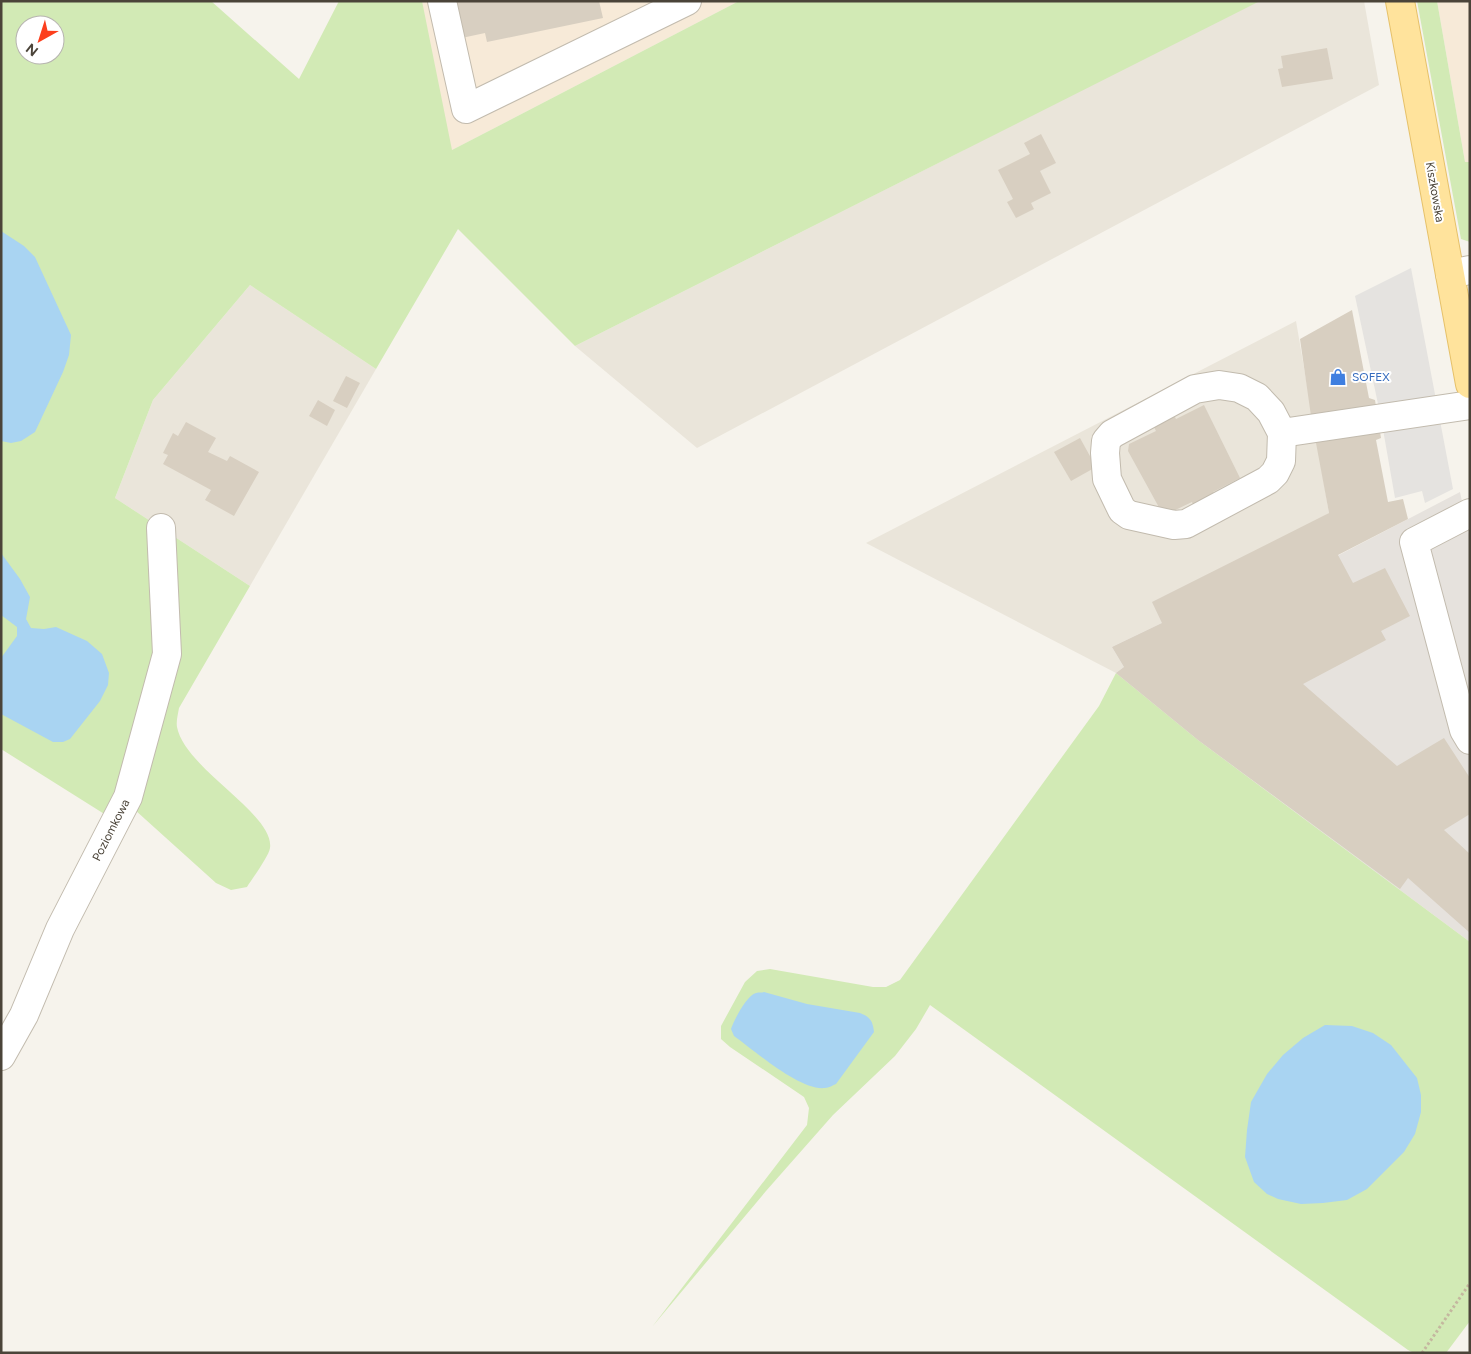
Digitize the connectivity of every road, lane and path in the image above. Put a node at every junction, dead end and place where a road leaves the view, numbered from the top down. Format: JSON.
{"nodes":[{"id":1,"x":442,"y":1,"type":"edge"},
{"id":2,"x":687,"y":1,"type":"edge"},
{"id":3,"x":1400,"y":1,"type":"edge"},
{"id":4,"x":1460,"y":272,"type":"edge"},
{"id":5,"x":1470,"y":384,"type":"edge"},
{"id":6,"x":1470,"y":405,"type":"edge"},
{"id":7,"x":1282,"y":434,"type":"junction"},
{"id":8,"x":1470,"y":513,"type":"edge"},
{"id":9,"x":161,"y":528,"type":"dead end"},
{"id":10,"x":1468,"y":732,"type":"edge"},
{"id":11,"x":1,"y":1056,"type":"edge"},
{"id":12,"x":1470,"y":1283,"type":"edge"},
{"id":13,"x":1422,"y":1353,"type":"edge"}],
"edges":[{"from":1,"to":2,"type":"street"},
{"from":3,"to":4,"type":"main road","name":"Kiszkowska"},
{"from":4,"to":5,"type":"main road","name":"Kiszkowska"},
{"from":6,"to":7,"type":"street"},
{"from":7,"to":7,"type":"street"},
{"from":8,"to":10,"type":"street"},
{"from":9,"to":11,"type":"street","name":"Poziomkowa"},
{"from":12,"to":13,"type":"path"}]}
